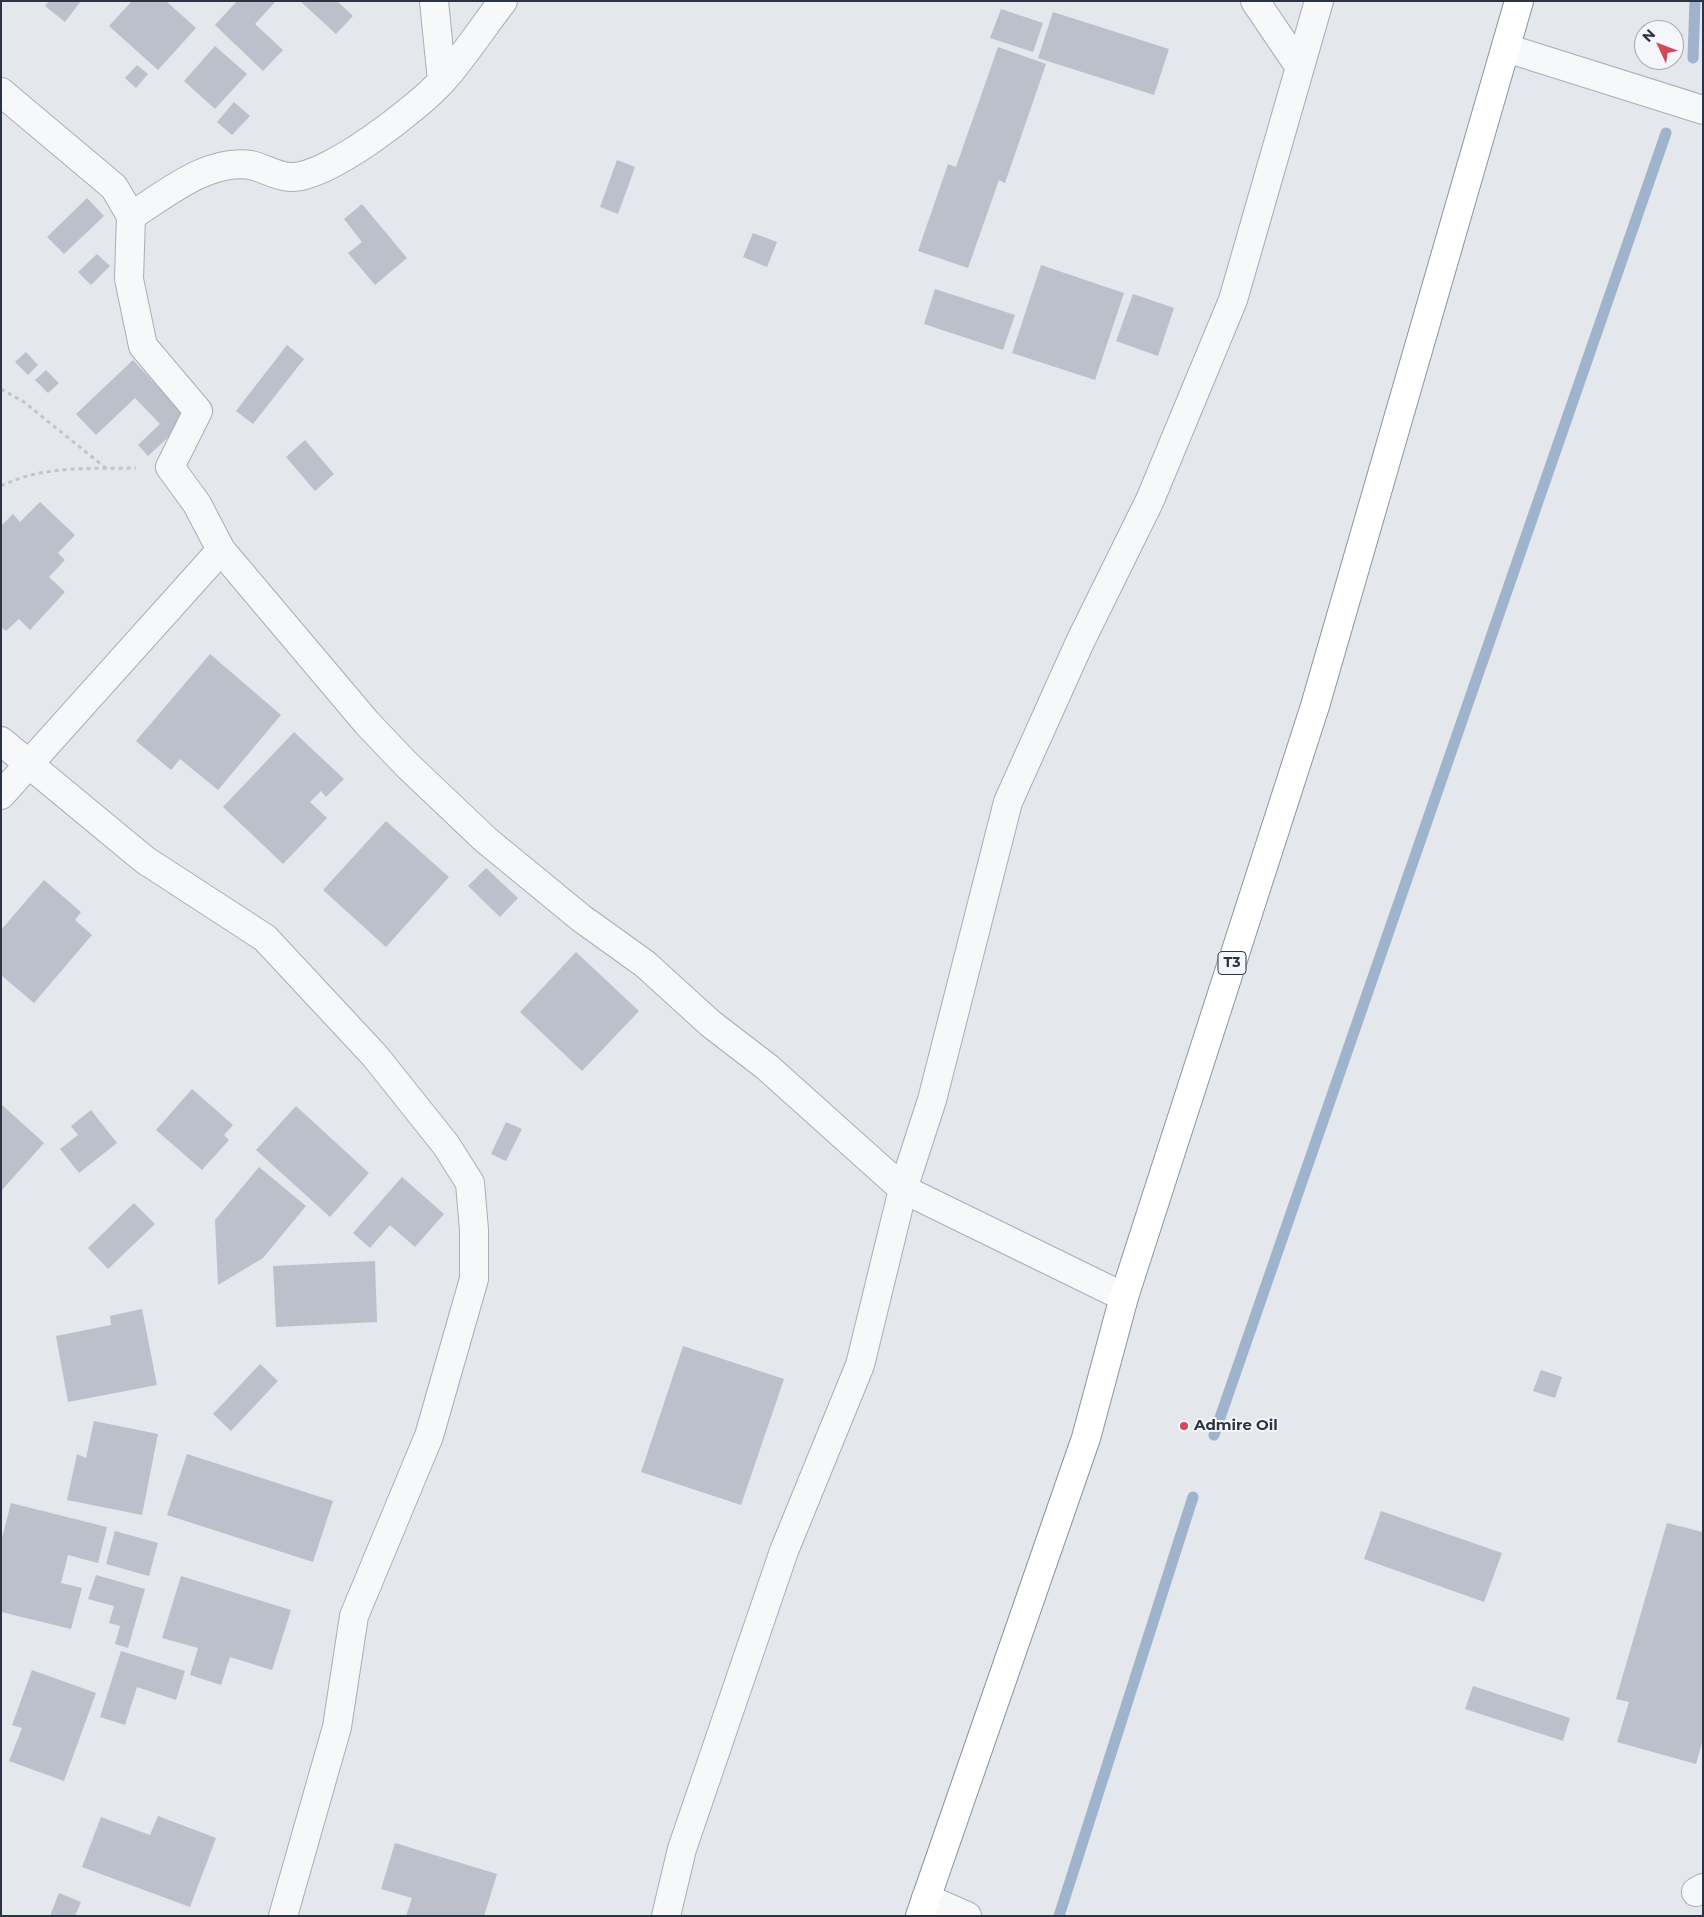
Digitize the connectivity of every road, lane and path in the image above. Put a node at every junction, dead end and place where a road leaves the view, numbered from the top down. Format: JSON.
{"nodes":[{"id":1,"x":434,"y":1,"type":"edge"},
{"id":2,"x":503,"y":1,"type":"edge"},
{"id":3,"x":1255,"y":1,"type":"edge"},
{"id":4,"x":1319,"y":1,"type":"edge"},
{"id":5,"x":1519,"y":1,"type":"edge"},
{"id":6,"x":1506,"y":48,"type":"junction"},
{"id":7,"x":1299,"y":66,"type":"junction"},
{"id":8,"x":442,"y":81,"type":"junction"},
{"id":9,"x":1,"y":92,"type":"edge"},
{"id":10,"x":1703,"y":110,"type":"edge"},
{"id":11,"x":131,"y":216,"type":"junction"},
{"id":12,"x":1,"y":389,"type":"edge"},
{"id":13,"x":170,"y":467,"type":"junction"},
{"id":14,"x":108,"y":469,"type":"junction"},
{"id":15,"x":1,"y":486,"type":"edge"},
{"id":16,"x":222,"y":550,"type":"junction"},
{"id":17,"x":1,"y":741,"type":"edge"},
{"id":18,"x":30,"y":764,"type":"junction"},
{"id":19,"x":1,"y":795,"type":"edge"},
{"id":20,"x":903,"y":1189,"type":"junction"},
{"id":21,"x":1124,"y":1297,"type":"junction"},
{"id":22,"x":923,"y":1907,"type":"edge"},
{"id":23,"x":282,"y":1916,"type":"edge"},
{"id":24,"x":666,"y":1916,"type":"edge"},
{"id":25,"x":967,"y":1916,"type":"edge"}],
"edges":[{"from":1,"to":8,"type":"street"},
{"from":2,"to":8,"type":"street"},
{"from":3,"to":7,"type":"street"},
{"from":4,"to":7,"type":"street"},
{"from":5,"to":6,"type":"highway","number":"T3"},
{"from":6,"to":10,"type":"street"},
{"from":6,"to":21,"type":"highway","number":"T3"},
{"from":7,"to":20,"type":"street"},
{"from":8,"to":11,"type":"street"},
{"from":9,"to":11,"type":"street"},
{"from":11,"to":13,"type":"street"},
{"from":12,"to":14,"type":"path"},
{"from":13,"to":14,"type":"path"},
{"from":13,"to":16,"type":"street"},
{"from":14,"to":15,"type":"path"},
{"from":16,"to":18,"type":"street"},
{"from":16,"to":20,"type":"street"},
{"from":17,"to":18,"type":"street"},
{"from":18,"to":19,"type":"street"},
{"from":18,"to":23,"type":"street"},
{"from":20,"to":21,"type":"street"},
{"from":20,"to":24,"type":"street"},
{"from":21,"to":22,"type":"highway","number":"T3"},
{"from":22,"to":25,"type":"street"}]}
